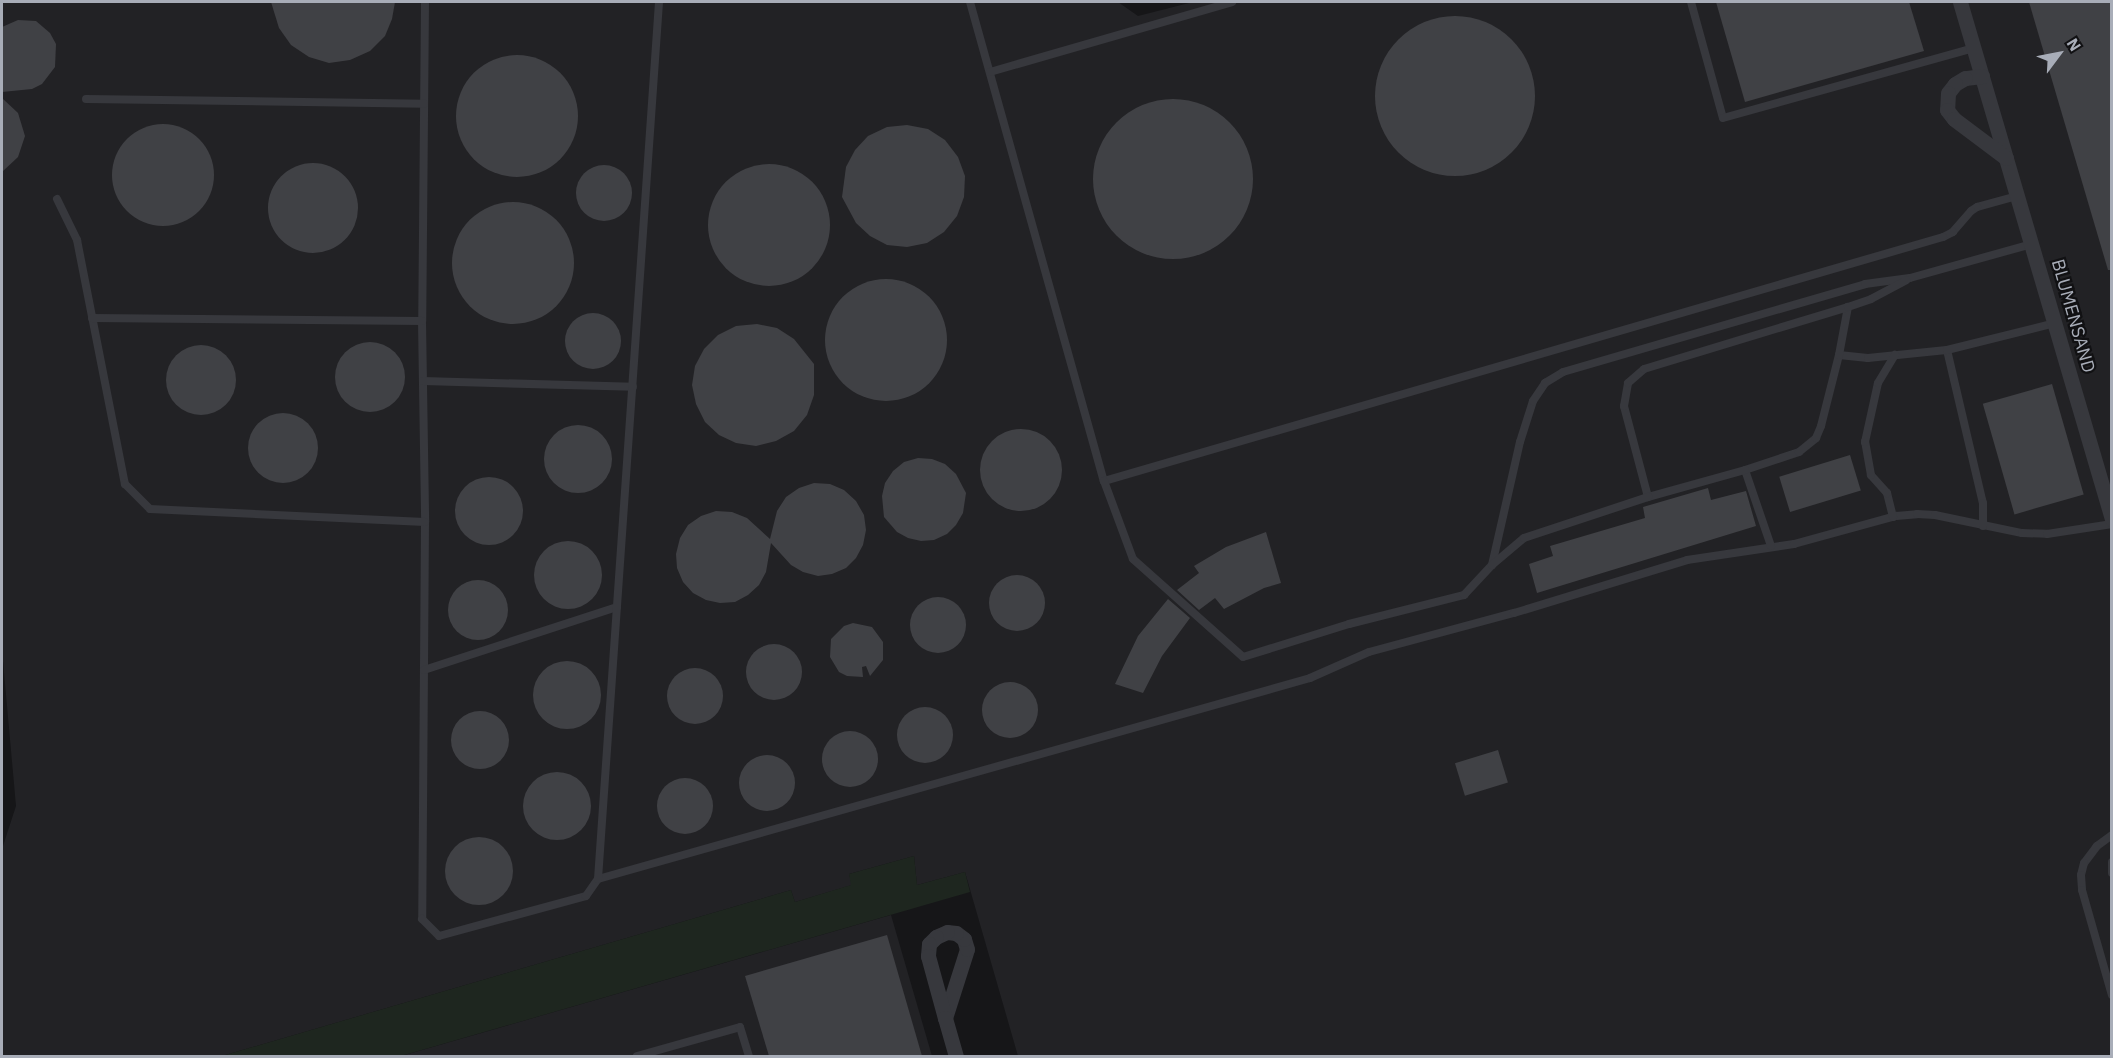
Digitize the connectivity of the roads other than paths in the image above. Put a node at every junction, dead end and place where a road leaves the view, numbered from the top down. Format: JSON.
{"nodes":[{"id":1,"x":425,"y":2,"type":"edge"},
{"id":2,"x":659,"y":2,"type":"edge"},
{"id":3,"x":970,"y":2,"type":"edge"},
{"id":4,"x":1232,"y":2,"type":"edge"},
{"id":5,"x":1691,"y":2,"type":"edge"},
{"id":6,"x":1960,"y":2,"type":"edge"},
{"id":7,"x":1974,"y":48,"type":"junction"},
{"id":8,"x":990,"y":72,"type":"junction"},
{"id":9,"x":1982,"y":76,"type":"junction"},
{"id":10,"x":86,"y":99,"type":"dead end"},
{"id":11,"x":424,"y":104,"type":"junction"},
{"id":12,"x":2006,"y":158,"type":"junction"},
{"id":13,"x":2018,"y":196,"type":"junction"},
{"id":14,"x":57,"y":199,"type":"dead end"},
{"id":15,"x":2032,"y":244,"type":"junction"},
{"id":16,"x":1910,"y":278,"type":"junction"},
{"id":17,"x":1848,"y":307,"type":"junction"},
{"id":18,"x":92,"y":318,"type":"junction"},
{"id":19,"x":422,"y":321,"type":"junction"},
{"id":20,"x":2055,"y":323,"type":"junction"},
{"id":21,"x":1947,"y":350,"type":"junction"},
{"id":22,"x":1839,"y":355,"type":"junction"},
{"id":23,"x":1896,"y":355,"type":"junction"},
{"id":24,"x":423,"y":381,"type":"junction"},
{"id":25,"x":633,"y":387,"type":"junction"},
{"id":26,"x":1745,"y":470,"type":"junction"},
{"id":27,"x":1104,"y":481,"type":"junction"},
{"id":28,"x":1648,"y":497,"type":"junction"},
{"id":29,"x":1893,"y":517,"type":"junction"},
{"id":30,"x":2112,"y":519,"type":"edge"},
{"id":31,"x":425,"y":522,"type":"junction"},
{"id":32,"x":2112,"y":524,"type":"edge"},
{"id":33,"x":1983,"y":526,"type":"junction"},
{"id":34,"x":1771,"y":546,"type":"junction"},
{"id":35,"x":1492,"y":565,"type":"junction"},
{"id":36,"x":617,"y":607,"type":"junction"},
{"id":37,"x":424,"y":670,"type":"junction"},
{"id":38,"x":2112,"y":835,"type":"edge"},
{"id":39,"x":2112,"y":862,"type":"edge"},
{"id":40,"x":2112,"y":873,"type":"edge"},
{"id":41,"x":598,"y":879,"type":"junction"},
{"id":42,"x":2112,"y":995,"type":"edge"},
{"id":43,"x":945,"y":1018,"type":"junction"},
{"id":44,"x":637,"y":1056,"type":"edge"},
{"id":45,"x":749,"y":1056,"type":"edge"},
{"id":46,"x":956,"y":1056,"type":"edge"}],
"edges":[{"from":1,"to":11,"type":"lane"},
{"from":2,"to":25,"type":"lane"},
{"from":3,"to":8,"type":"lane"},
{"from":4,"to":8,"type":"lane"},
{"from":5,"to":7,"type":"lane"},
{"from":6,"to":7,"type":"street","name":"BLUMENSAND"},
{"from":7,"to":9,"type":"street","name":"BLUMENSAND"},
{"from":8,"to":27,"type":"lane"},
{"from":9,"to":12,"type":"street","name":"BLUMENSAND"},
{"from":9,"to":12,"type":"street"},
{"from":10,"to":11,"type":"lane"},
{"from":11,"to":19,"type":"lane"},
{"from":12,"to":13,"type":"street","name":"BLUMENSAND"},
{"from":13,"to":15,"type":"street","name":"BLUMENSAND"},
{"from":13,"to":27,"type":"lane"},
{"from":14,"to":18,"type":"lane"},
{"from":15,"to":16,"type":"lane"},
{"from":15,"to":20,"type":"street","name":"BLUMENSAND"},
{"from":16,"to":17,"type":"lane"},
{"from":16,"to":35,"type":"lane"},
{"from":17,"to":22,"type":"lane"},
{"from":17,"to":28,"type":"lane"},
{"from":18,"to":19,"type":"lane"},
{"from":18,"to":31,"type":"lane"},
{"from":19,"to":24,"type":"lane"},
{"from":20,"to":21,"type":"lane"},
{"from":20,"to":30,"type":"street","name":"BLUMENSAND"},
{"from":21,"to":23,"type":"lane"},
{"from":21,"to":33,"type":"lane"},
{"from":22,"to":23,"type":"lane"},
{"from":22,"to":26,"type":"lane"},
{"from":23,"to":29,"type":"lane"},
{"from":24,"to":25,"type":"lane"},
{"from":24,"to":31,"type":"lane"},
{"from":25,"to":36,"type":"lane"},
{"from":26,"to":28,"type":"lane"},
{"from":26,"to":34,"type":"lane"},
{"from":27,"to":35,"type":"lane"},
{"from":28,"to":35,"type":"lane"},
{"from":29,"to":33,"type":"lane"},
{"from":29,"to":34,"type":"lane"},
{"from":31,"to":37,"type":"lane"},
{"from":32,"to":33,"type":"lane"},
{"from":34,"to":41,"type":"lane"},
{"from":36,"to":37,"type":"lane"},
{"from":36,"to":41,"type":"lane"},
{"from":37,"to":41,"type":"lane"},
{"from":38,"to":42,"type":"lane"},
{"from":39,"to":40,"type":"lane"},
{"from":43,"to":43,"type":"street"},
{"from":43,"to":46,"type":"street"},
{"from":44,"to":45,"type":"lane"}]}
